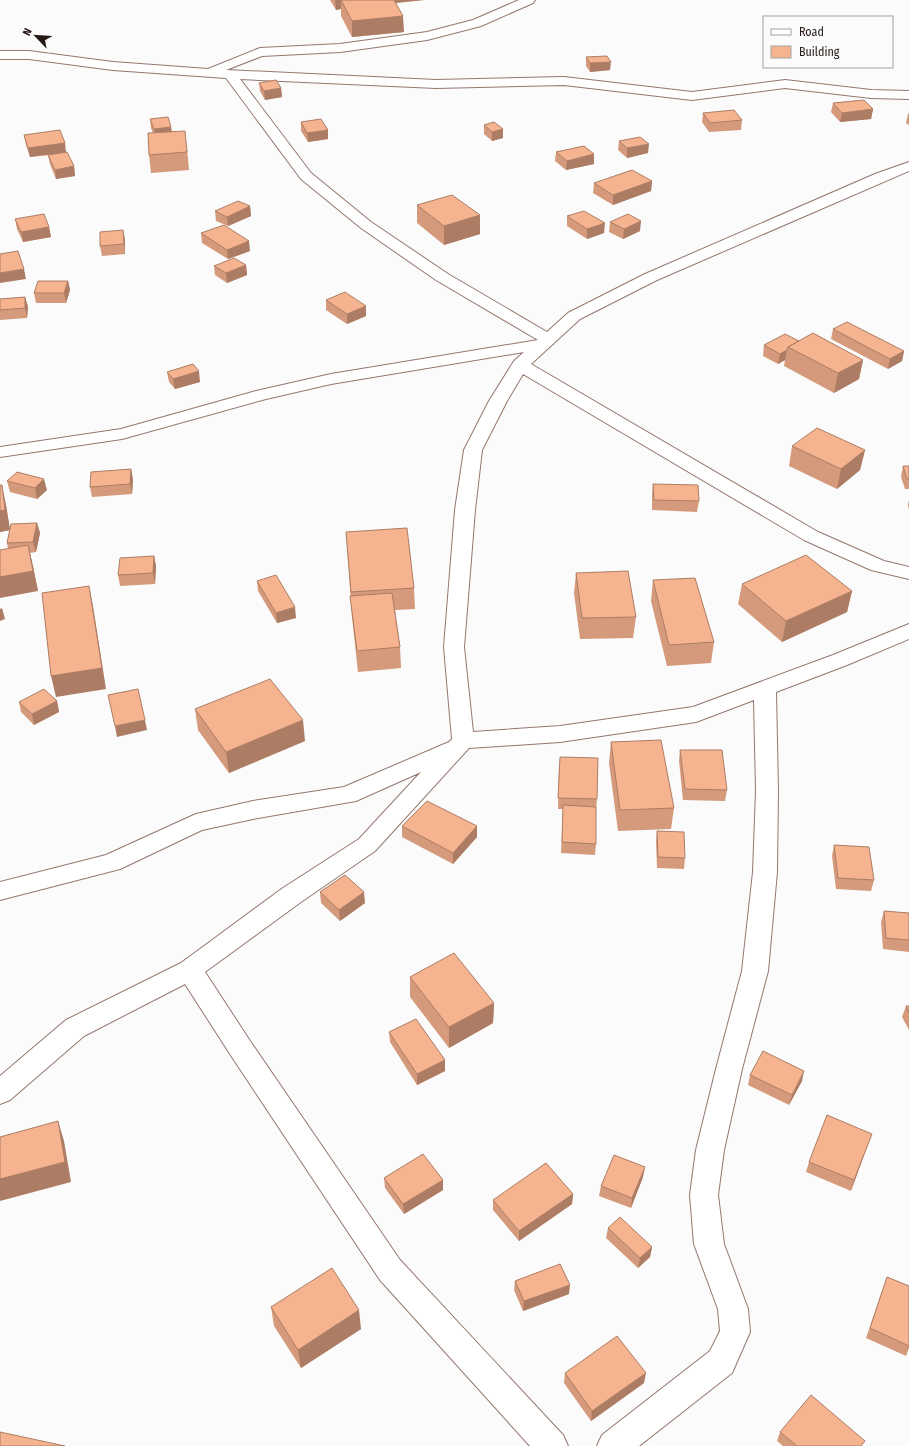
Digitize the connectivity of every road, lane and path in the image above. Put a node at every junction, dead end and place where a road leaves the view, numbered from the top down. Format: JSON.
{"nodes":[{"id":1,"x":529,"y":0,"type":"edge"},
{"id":2,"x":0,"y":55,"type":"edge"},
{"id":3,"x":208,"y":73,"type":"junction"},
{"id":4,"x":230,"y":75,"type":"junction"},
{"id":5,"x":909,"y":95,"type":"edge"},
{"id":6,"x":909,"y":166,"type":"edge"},
{"id":7,"x":546,"y":342,"type":"junction"},
{"id":8,"x":520,"y":365,"type":"junction"},
{"id":9,"x":0,"y":452,"type":"edge"},
{"id":10,"x":909,"y":573,"type":"edge"},
{"id":11,"x":909,"y":631,"type":"edge"},
{"id":12,"x":765,"y":688,"type":"junction"},
{"id":13,"x":460,"y":744,"type":"junction"},
{"id":14,"x":0,"y":891,"type":"edge"},
{"id":15,"x":190,"y":970,"type":"junction"},
{"id":16,"x":0,"y":1092,"type":"edge"},
{"id":17,"x":552,"y":1446,"type":"edge"},
{"id":18,"x":613,"y":1446,"type":"edge"}],
"edges":[{"from":1,"to":3,"type":"street"},
{"from":2,"to":3,"type":"street"},
{"from":3,"to":4,"type":"street"},
{"from":4,"to":5,"type":"street"},
{"from":4,"to":7,"type":"street"},
{"from":6,"to":7,"type":"street"},
{"from":7,"to":8,"type":"street"},
{"from":7,"to":9,"type":"street"},
{"from":8,"to":10,"type":"street"},
{"from":8,"to":13,"type":"street"},
{"from":11,"to":12,"type":"street"},
{"from":12,"to":13,"type":"street"},
{"from":12,"to":18,"type":"street"},
{"from":13,"to":14,"type":"street"},
{"from":13,"to":15,"type":"street"},
{"from":15,"to":16,"type":"street"},
{"from":15,"to":17,"type":"street"}]}
